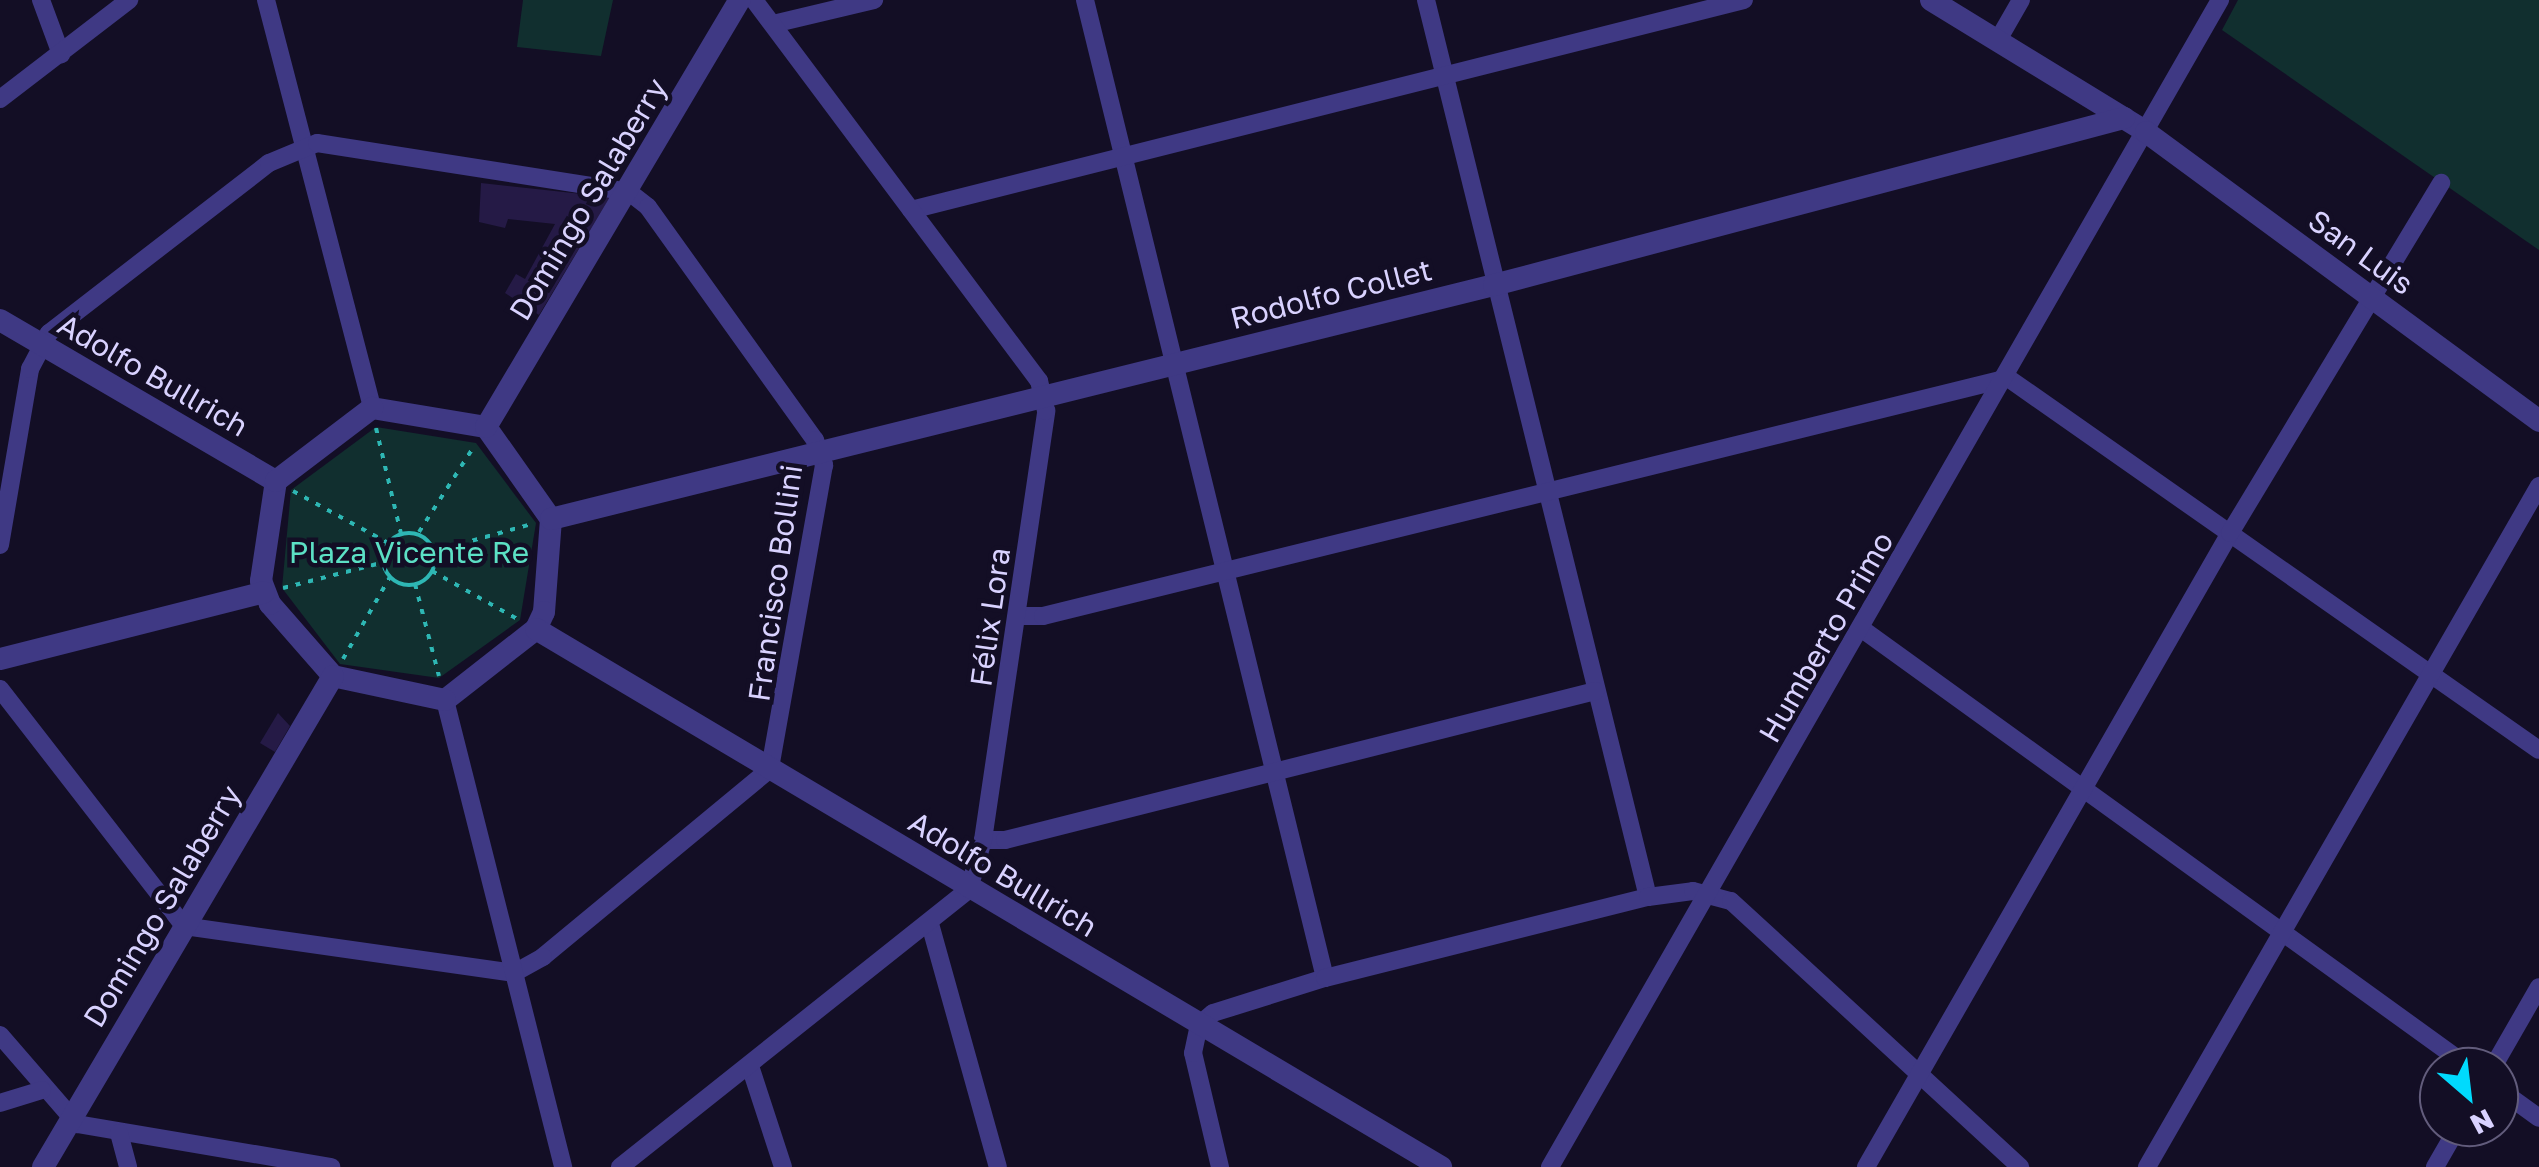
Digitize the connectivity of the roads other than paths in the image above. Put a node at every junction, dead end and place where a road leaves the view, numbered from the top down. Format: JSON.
{"nodes":[{"id":1,"x":41,"y":0,"type":"edge"},
{"id":2,"x":129,"y":0,"type":"edge"},
{"id":3,"x":266,"y":0,"type":"edge"},
{"id":4,"x":740,"y":0,"type":"edge"},
{"id":5,"x":754,"y":0,"type":"edge"},
{"id":6,"x":874,"y":0,"type":"edge"},
{"id":7,"x":1085,"y":0,"type":"edge"},
{"id":8,"x":1426,"y":0,"type":"edge"},
{"id":9,"x":1744,"y":0,"type":"edge"},
{"id":10,"x":1931,"y":0,"type":"edge"},
{"id":11,"x":2021,"y":0,"type":"edge"},
{"id":12,"x":2220,"y":0,"type":"edge"},
{"id":13,"x":773,"y":24,"type":"junction"},
{"id":14,"x":1998,"y":40,"type":"junction"},
{"id":15,"x":61,"y":54,"type":"junction"},
{"id":16,"x":1444,"y":77,"type":"junction"},
{"id":17,"x":0,"y":99,"type":"edge"},
{"id":18,"x":2124,"y":118,"type":"junction"},
{"id":19,"x":2146,"y":132,"type":"junction"},
{"id":20,"x":304,"y":145,"type":"junction"},
{"id":21,"x":1124,"y":158,"type":"junction"},
{"id":22,"x":2442,"y":182,"type":"dead end"},
{"id":23,"x":629,"y":192,"type":"junction"},
{"id":24,"x":911,"y":210,"type":"junction"},
{"id":25,"x":1494,"y":284,"type":"junction"},
{"id":26,"x":2369,"y":295,"type":"junction"},
{"id":27,"x":0,"y":320,"type":"edge"},
{"id":28,"x":40,"y":344,"type":"junction"},
{"id":29,"x":1176,"y":364,"type":"junction"},
{"id":30,"x":2008,"y":378,"type":"junction"},
{"id":31,"x":1046,"y":395,"type":"junction"},
{"id":32,"x":372,"y":408,"type":"junction"},
{"id":33,"x":2539,"y":421,"type":"edge"},
{"id":34,"x":486,"y":427,"type":"junction"},
{"id":35,"x":821,"y":452,"type":"junction"},
{"id":36,"x":276,"y":481,"type":"junction"},
{"id":37,"x":2539,"y":486,"type":"edge"},
{"id":38,"x":1544,"y":488,"type":"junction"},
{"id":39,"x":551,"y":519,"type":"junction"},
{"id":40,"x":2230,"y":532,"type":"junction"},
{"id":41,"x":0,"y":545,"type":"edge"},
{"id":42,"x":1226,"y":568,"type":"junction"},
{"id":43,"x":264,"y":592,"type":"junction"},
{"id":44,"x":1019,"y":616,"type":"junction"},
{"id":45,"x":536,"y":629,"type":"junction"},
{"id":46,"x":1862,"y":629,"type":"junction"},
{"id":47,"x":0,"y":659,"type":"edge"},
{"id":48,"x":332,"y":676,"type":"junction"},
{"id":49,"x":2433,"y":676,"type":"junction"},
{"id":50,"x":0,"y":689,"type":"edge"},
{"id":51,"x":1595,"y":691,"type":"junction"},
{"id":52,"x":445,"y":700,"type":"junction"},
{"id":53,"x":2539,"y":750,"type":"edge"},
{"id":54,"x":770,"y":769,"type":"junction"},
{"id":55,"x":1275,"y":772,"type":"junction"},
{"id":56,"x":2085,"y":791,"type":"junction"},
{"id":57,"x":983,"y":840,"type":"junction"},
{"id":58,"x":969,"y":889,"type":"junction"},
{"id":59,"x":1708,"y":894,"type":"junction"},
{"id":60,"x":1648,"y":897,"type":"junction"},
{"id":61,"x":930,"y":924,"type":"junction"},
{"id":62,"x":184,"y":926,"type":"junction"},
{"id":63,"x":2286,"y":931,"type":"junction"},
{"id":64,"x":514,"y":973,"type":"junction"},
{"id":65,"x":1325,"y":978,"type":"junction"},
{"id":66,"x":2539,"y":987,"type":"edge"},
{"id":67,"x":1199,"y":1025,"type":"junction"},
{"id":68,"x":0,"y":1035,"type":"edge"},
{"id":69,"x":2442,"y":1047,"type":"edge"},
{"id":70,"x":2504,"y":1047,"type":"edge"},
{"id":71,"x":750,"y":1066,"type":"junction"},
{"id":72,"x":1920,"y":1074,"type":"junction"},
{"id":73,"x":42,"y":1090,"type":"junction"},
{"id":74,"x":0,"y":1103,"type":"edge"},
{"id":75,"x":70,"y":1120,"type":"junction"},
{"id":76,"x":119,"y":1133,"type":"junction"},
{"id":77,"x":43,"y":1167,"type":"edge"},
{"id":78,"x":128,"y":1167,"type":"edge"},
{"id":79,"x":331,"y":1167,"type":"edge"},
{"id":80,"x":563,"y":1167,"type":"edge"},
{"id":81,"x":620,"y":1167,"type":"edge"},
{"id":82,"x":783,"y":1167,"type":"edge"},
{"id":83,"x":998,"y":1167,"type":"edge"},
{"id":84,"x":1220,"y":1167,"type":"edge"},
{"id":85,"x":1441,"y":1167,"type":"edge"},
{"id":86,"x":1550,"y":1167,"type":"edge"},
{"id":87,"x":1866,"y":1167,"type":"edge"},
{"id":88,"x":2020,"y":1167,"type":"edge"},
{"id":89,"x":2147,"y":1167,"type":"edge"}],
"edges":[{"from":1,"to":15,"type":"street"},
{"from":2,"to":15,"type":"street"},
{"from":3,"to":20,"type":"street"},
{"from":4,"to":23,"type":"street","name":"Domingo Salaberry"},
{"from":5,"to":13,"type":"street"},
{"from":6,"to":13,"type":"street"},
{"from":7,"to":21,"type":"street"},
{"from":8,"to":16,"type":"street"},
{"from":9,"to":16,"type":"street"},
{"from":10,"to":14,"type":"street","name":"San Luis"},
{"from":11,"to":14,"type":"street"},
{"from":12,"to":19,"type":"street","name":"Humberto Primo"},
{"from":13,"to":24,"type":"street"},
{"from":14,"to":18,"type":"street","name":"San Luis"},
{"from":15,"to":17,"type":"street"},
{"from":16,"to":21,"type":"street"},
{"from":16,"to":25,"type":"street"},
{"from":18,"to":19,"type":"street","name":"San Luis"},
{"from":18,"to":25,"type":"street","name":"Rodolfo Collet"},
{"from":19,"to":26,"type":"street","name":"San Luis"},
{"from":19,"to":30,"type":"street","name":"Humberto Primo"},
{"from":20,"to":23,"type":"street"},
{"from":20,"to":28,"type":"street"},
{"from":20,"to":32,"type":"street"},
{"from":21,"to":24,"type":"street"},
{"from":21,"to":29,"type":"street"},
{"from":22,"to":26,"type":"street"},
{"from":23,"to":34,"type":"street","name":"Domingo Salaberry"},
{"from":23,"to":35,"type":"street","name":"Francisco Bollini"},
{"from":24,"to":31,"type":"street"},
{"from":25,"to":29,"type":"street","name":"Rodolfo Collet"},
{"from":25,"to":38,"type":"street"},
{"from":26,"to":33,"type":"street","name":"San Luis"},
{"from":26,"to":40,"type":"street"},
{"from":27,"to":28,"type":"street","name":"Adolfo Bullrich"},
{"from":28,"to":36,"type":"street","name":"Adolfo Bullrich"},
{"from":28,"to":41,"type":"street"},
{"from":29,"to":31,"type":"street","name":"Rodolfo Collet"},
{"from":29,"to":42,"type":"street"},
{"from":30,"to":38,"type":"street"},
{"from":30,"to":40,"type":"street"},
{"from":30,"to":46,"type":"street","name":"Humberto Primo"},
{"from":31,"to":35,"type":"street","name":"Rodolfo Collet"},
{"from":31,"to":44,"type":"street","name":"Félix Lora"},
{"from":32,"to":34,"type":"street"},
{"from":32,"to":36,"type":"street"},
{"from":34,"to":39,"type":"street"},
{"from":35,"to":39,"type":"street","name":"Rodolfo Collet"},
{"from":35,"to":54,"type":"street","name":"Francisco Bollini"},
{"from":36,"to":43,"type":"street"},
{"from":37,"to":49,"type":"street"},
{"from":38,"to":42,"type":"street"},
{"from":38,"to":51,"type":"street"},
{"from":39,"to":45,"type":"street"},
{"from":40,"to":49,"type":"street"},
{"from":40,"to":56,"type":"street"},
{"from":42,"to":44,"type":"street"},
{"from":42,"to":55,"type":"street"},
{"from":43,"to":47,"type":"street"},
{"from":43,"to":48,"type":"street"},
{"from":44,"to":57,"type":"street","name":"Félix Lora"},
{"from":45,"to":52,"type":"street"},
{"from":45,"to":54,"type":"street","name":"Adolfo Bullrich"},
{"from":46,"to":56,"type":"street"},
{"from":46,"to":59,"type":"street","name":"Humberto Primo"},
{"from":48,"to":52,"type":"street"},
{"from":48,"to":62,"type":"street","name":"Domingo Salaberry"},
{"from":49,"to":53,"type":"street"},
{"from":49,"to":63,"type":"street"},
{"from":50,"to":62,"type":"street"},
{"from":51,"to":55,"type":"street"},
{"from":51,"to":60,"type":"street"},
{"from":52,"to":64,"type":"street"},
{"from":54,"to":58,"type":"street","name":"Adolfo Bullrich"},
{"from":54,"to":64,"type":"street"},
{"from":55,"to":57,"type":"street"},
{"from":55,"to":65,"type":"street"},
{"from":56,"to":63,"type":"street"},
{"from":56,"to":72,"type":"street"},
{"from":57,"to":58,"type":"street","name":"Félix Lora"},
{"from":58,"to":61,"type":"street"},
{"from":58,"to":67,"type":"street","name":"Adolfo Bullrich"},
{"from":59,"to":60,"type":"street"},
{"from":59,"to":72,"type":"street"},
{"from":59,"to":86,"type":"street","name":"Humberto Primo"},
{"from":60,"to":65,"type":"street"},
{"from":61,"to":71,"type":"street"},
{"from":61,"to":83,"type":"street"},
{"from":62,"to":64,"type":"street"},
{"from":62,"to":75,"type":"street","name":"Domingo Salaberry"},
{"from":63,"to":69,"type":"street"},
{"from":63,"to":89,"type":"street"},
{"from":64,"to":80,"type":"street"},
{"from":65,"to":67,"type":"street"},
{"from":66,"to":70,"type":"street"},
{"from":67,"to":84,"type":"street"},
{"from":67,"to":85,"type":"street","name":"Adolfo Bullrich"},
{"from":68,"to":73,"type":"street"},
{"from":71,"to":81,"type":"street"},
{"from":71,"to":82,"type":"street"},
{"from":72,"to":87,"type":"street"},
{"from":72,"to":88,"type":"street"},
{"from":73,"to":74,"type":"street"},
{"from":73,"to":75,"type":"street"},
{"from":75,"to":76,"type":"street"},
{"from":75,"to":77,"type":"street","name":"Domingo Salaberry"},
{"from":76,"to":78,"type":"street"},
{"from":76,"to":79,"type":"street"}]}
